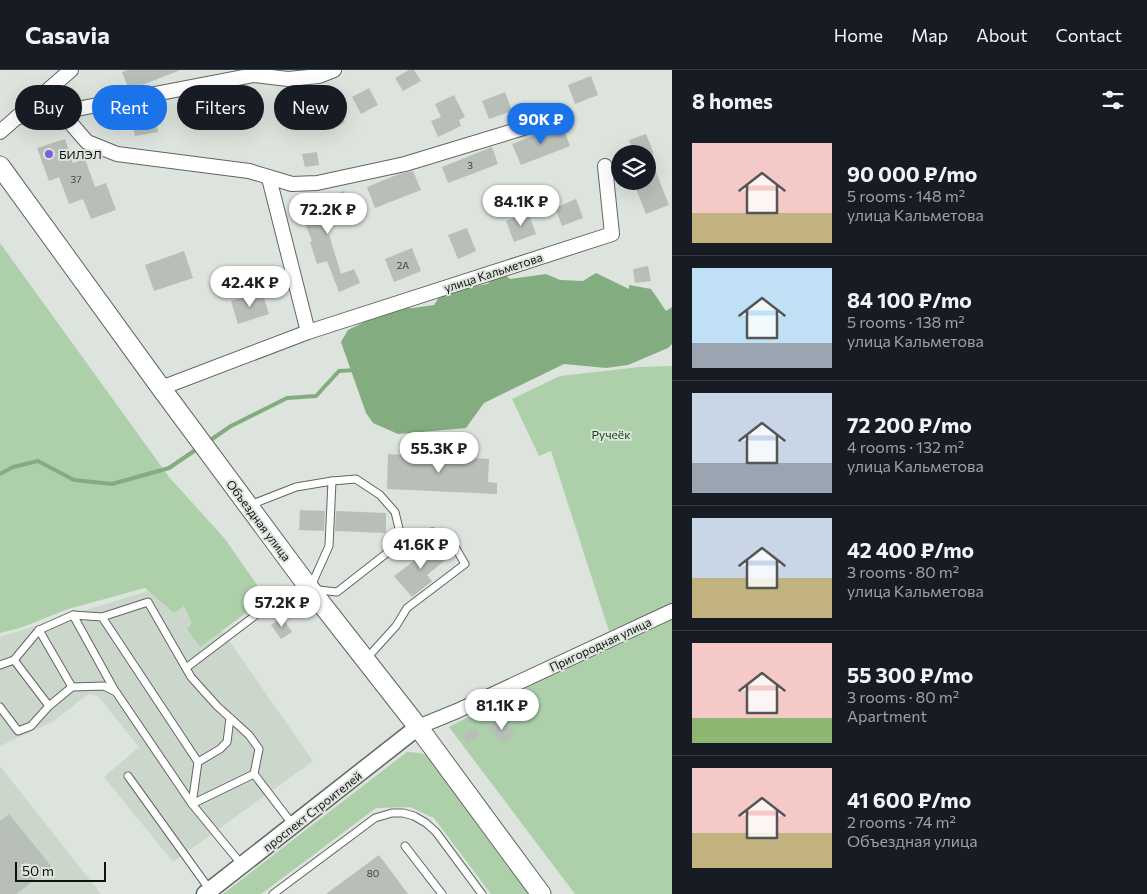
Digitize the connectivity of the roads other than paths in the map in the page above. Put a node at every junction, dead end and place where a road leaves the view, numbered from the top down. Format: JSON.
{"nodes":[{"id":1,"x":71,"y":70,"type":"edge"},
{"id":2,"x":334,"y":70,"type":"edge"},
{"id":3,"x":54,"y":85,"type":"edge"},
{"id":4,"x":82,"y":108,"type":"edge"},
{"id":5,"x":564,"y":116,"type":"dead end"},
{"id":6,"x":15,"y":119,"type":"edge"},
{"id":7,"x":77,"y":130,"type":"edge"},
{"id":8,"x":0,"y":132,"type":"edge"},
{"id":9,"x":0,"y":166,"type":"edge"},
{"id":10,"x":605,"y":166,"type":"dead end"},
{"id":11,"x":269,"y":178,"type":"junction"},
{"id":12,"x":308,"y":332,"type":"junction"},
{"id":13,"x":160,"y":388,"type":"junction"},
{"id":14,"x":332,"y":481,"type":"junction"},
{"id":15,"x":248,"y":506,"type":"junction"},
{"id":16,"x":402,"y":541,"type":"junction"},
{"id":17,"x":310,"y":589,"type":"junction"},
{"id":18,"x":672,"y":611,"type":"edge"},
{"id":19,"x":73,"y":615,"type":"junction"},
{"id":20,"x":102,"y":617,"type":"junction"},
{"id":21,"x":39,"y":630,"type":"junction"},
{"id":22,"x":14,"y":660,"type":"junction"},
{"id":23,"x":365,"y":660,"type":"junction"},
{"id":24,"x":0,"y":665,"type":"edge"},
{"id":25,"x":186,"y":668,"type":"junction"},
{"id":26,"x":72,"y":687,"type":"junction"},
{"id":27,"x":116,"y":692,"type":"junction"},
{"id":28,"x":0,"y":706,"type":"edge"},
{"id":29,"x":49,"y":706,"type":"junction"},
{"id":30,"x":230,"y":718,"type":"junction"},
{"id":31,"x":418,"y":727,"type":"junction"},
{"id":32,"x":198,"y":762,"type":"junction"},
{"id":33,"x":254,"y":774,"type":"junction"},
{"id":34,"x":128,"y":776,"type":"dead end"},
{"id":35,"x":192,"y":804,"type":"junction"},
{"id":36,"x":293,"y":825,"type":"junction"},
{"id":37,"x":405,"y":846,"type":"dead end"},
{"id":38,"x":242,"y":865,"type":"junction"},
{"id":39,"x":207,"y":892,"type":"edge"},
{"id":40,"x":273,"y":894,"type":"edge"},
{"id":41,"x":442,"y":894,"type":"edge"},
{"id":42,"x":482,"y":894,"type":"edge"},
{"id":43,"x":540,"y":894,"type":"edge"}],
"edges":[{"from":1,"to":3,"type":"street"},
{"from":2,"to":4,"type":"street"},
{"from":5,"to":11,"type":"street"},
{"from":6,"to":8,"type":"street"},
{"from":7,"to":11,"type":"street"},
{"from":9,"to":13,"type":"main road","name":"Объездная улица"},
{"from":10,"to":12,"type":"street","name":"улица Кальметова"},
{"from":11,"to":12,"type":"street"},
{"from":12,"to":13,"type":"street","name":"улица Кальметова"},
{"from":13,"to":15,"type":"main road","name":"Объездная улица"},
{"from":14,"to":15,"type":"lane"},
{"from":14,"to":16,"type":"lane"},
{"from":14,"to":17,"type":"lane"},
{"from":15,"to":17,"type":"main road","name":"Объездная улица"},
{"from":16,"to":17,"type":"lane"},
{"from":16,"to":23,"type":"lane"},
{"from":17,"to":23,"type":"main road","name":"Объездная улица"},
{"from":17,"to":25,"type":"lane"},
{"from":18,"to":31,"type":"street","name":"Пригородная улица"},
{"from":19,"to":20,"type":"lane"},
{"from":19,"to":21,"type":"lane"},
{"from":19,"to":27,"type":"lane"},
{"from":20,"to":25,"type":"lane"},
{"from":20,"to":32,"type":"lane"},
{"from":21,"to":22,"type":"lane"},
{"from":21,"to":26,"type":"lane"},
{"from":22,"to":24,"type":"lane"},
{"from":22,"to":29,"type":"lane"},
{"from":23,"to":31,"type":"main road","name":"Объездная улица"},
{"from":25,"to":30,"type":"lane"},
{"from":26,"to":27,"type":"lane"},
{"from":26,"to":29,"type":"lane"},
{"from":27,"to":35,"type":"lane"},
{"from":28,"to":29,"type":"lane"},
{"from":30,"to":32,"type":"lane"},
{"from":30,"to":33,"type":"lane"},
{"from":31,"to":36,"type":"street","name":"проспект Строителей"},
{"from":31,"to":43,"type":"main road","name":"Объездная улица"},
{"from":32,"to":35,"type":"lane"},
{"from":33,"to":35,"type":"lane"},
{"from":33,"to":36,"type":"lane"},
{"from":34,"to":39,"type":"lane"},
{"from":35,"to":38,"type":"lane"},
{"from":36,"to":38,"type":"street","name":"проспект Строителей"},
{"from":37,"to":41,"type":"lane"},
{"from":38,"to":39,"type":"street","name":"проспект Строителей"},
{"from":40,"to":42,"type":"lane"}]}
